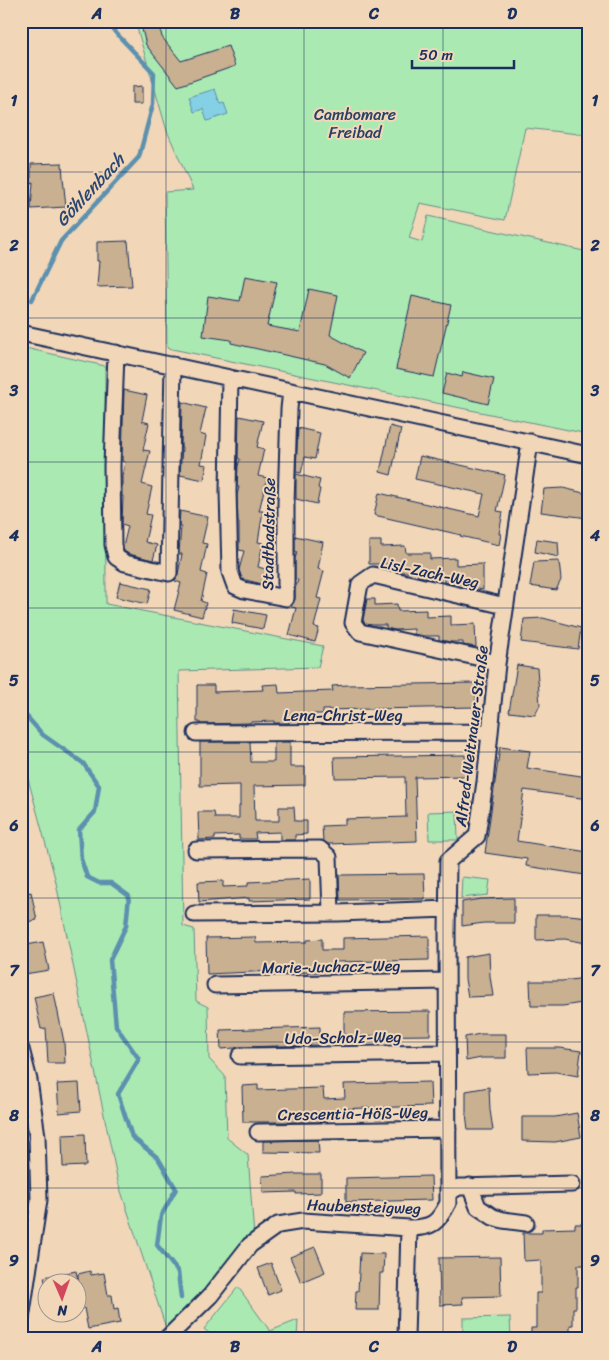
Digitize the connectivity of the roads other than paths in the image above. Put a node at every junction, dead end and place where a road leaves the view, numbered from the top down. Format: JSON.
{"nodes":[{"id":1,"x":21,"y":333,"type":"edge"},
{"id":2,"x":116,"y":353,"type":"junction"},
{"id":3,"x":173,"y":365,"type":"junction"},
{"id":4,"x":230,"y":378,"type":"junction"},
{"id":5,"x":291,"y":391,"type":"junction"},
{"id":6,"x":530,"y":442,"type":"junction"},
{"id":7,"x":588,"y":455,"type":"edge"},
{"id":8,"x":505,"y":606,"type":"junction"},
{"id":9,"x":497,"y":664,"type":"junction"},
{"id":10,"x":490,"y":732,"type":"junction"},
{"id":11,"x":196,"y":733,"type":"dead end"},
{"id":12,"x":196,"y":850,"type":"dead end"},
{"id":13,"x":448,"y":909,"type":"junction"},
{"id":14,"x":330,"y":912,"type":"junction"},
{"id":15,"x":194,"y":914,"type":"dead end"},
{"id":16,"x":447,"y":981,"type":"junction"},
{"id":17,"x":215,"y":985,"type":"dead end"},
{"id":18,"x":21,"y":1049,"type":"edge"},
{"id":19,"x":447,"y":1053,"type":"junction"},
{"id":20,"x":240,"y":1056,"type":"dead end"},
{"id":21,"x":448,"y":1130,"type":"junction"},
{"id":22,"x":258,"y":1132,"type":"dead end"},
{"id":23,"x":572,"y":1184,"type":"dead end"},
{"id":24,"x":470,"y":1186,"type":"junction"},
{"id":25,"x":448,"y":1198,"type":"junction"},
{"id":26,"x":526,"y":1223,"type":"dead end"},
{"id":27,"x":409,"y":1228,"type":"junction"},
{"id":28,"x":21,"y":1319,"type":"edge"},
{"id":29,"x":166,"y":1339,"type":"edge"},
{"id":30,"x":406,"y":1339,"type":"edge"}],
"edges":[{"from":1,"to":2,"type":"street"},
{"from":2,"to":3,"type":"street"},
{"from":2,"to":3,"type":"street"},
{"from":3,"to":4,"type":"street"},
{"from":4,"to":5,"type":"street"},
{"from":4,"to":5,"type":"street","name":"Stadtbadstraße"},
{"from":5,"to":6,"type":"street"},
{"from":6,"to":7,"type":"street"},
{"from":6,"to":8,"type":"street","name":"Alfred-Weitnauer-Straße"},
{"from":8,"to":9,"type":"street","name":"Alfred-Weitnauer-Straße"},
{"from":8,"to":9,"type":"street","name":"Lisl-Zach-Weg"},
{"from":9,"to":10,"type":"street","name":"Alfred-Weitnauer-Straße"},
{"from":10,"to":11,"type":"street","name":"Lena-Christ-Weg"},
{"from":10,"to":13,"type":"street","name":"Alfred-Weitnauer-Straße"},
{"from":12,"to":14,"type":"street"},
{"from":13,"to":14,"type":"street"},
{"from":13,"to":16,"type":"street","name":"Alfred-Weitnauer-Straße"},
{"from":14,"to":15,"type":"street"},
{"from":16,"to":17,"type":"street","name":"Marie-Juchacz-Weg"},
{"from":16,"to":19,"type":"street","name":"Alfred-Weitnauer-Straße"},
{"from":18,"to":28,"type":"street"},
{"from":19,"to":20,"type":"street","name":"Udo-Scholz-Weg"},
{"from":19,"to":21,"type":"street","name":"Alfred-Weitnauer-Straße"},
{"from":21,"to":22,"type":"street","name":"Crescentia-Höß-Weg"},
{"from":21,"to":25,"type":"street","name":"Alfred-Weitnauer-Straße"},
{"from":23,"to":24,"type":"street"},
{"from":24,"to":25,"type":"street"},
{"from":24,"to":26,"type":"street"},
{"from":25,"to":27,"type":"street","name":"Haubensteigweg"},
{"from":27,"to":29,"type":"street","name":"Haubensteigweg"},
{"from":27,"to":30,"type":"street"}]}
